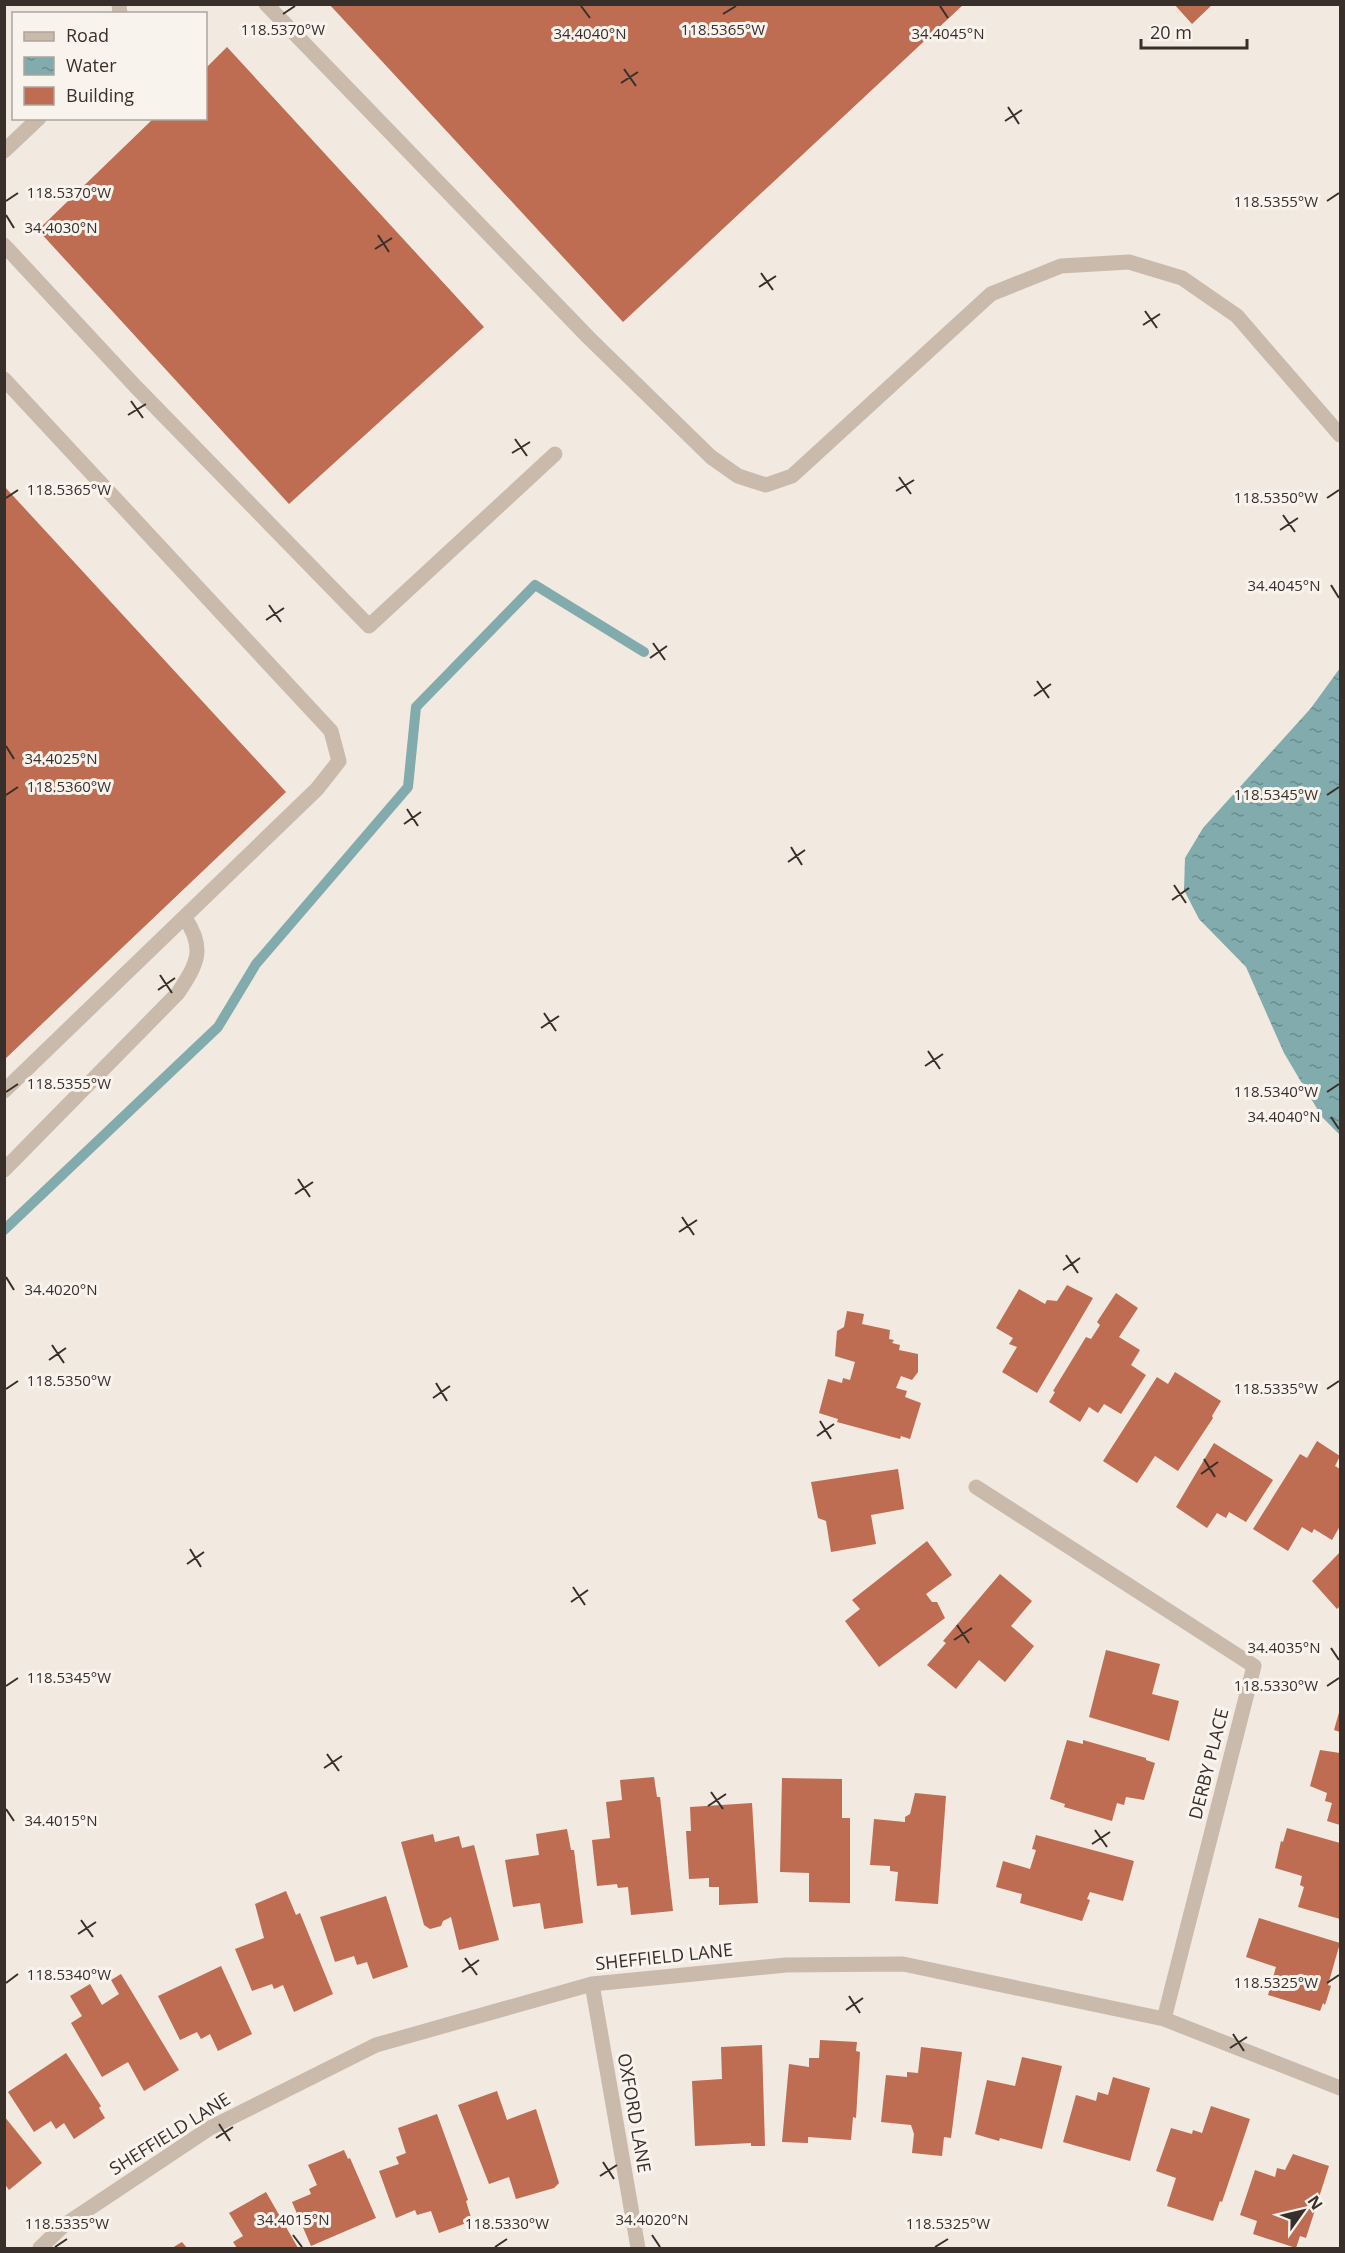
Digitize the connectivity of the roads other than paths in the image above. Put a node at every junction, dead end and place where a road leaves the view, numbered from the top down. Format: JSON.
{"nodes":[{"id":1,"x":266,"y":4,"type":"edge"},
{"id":2,"x":37,"y":120,"type":"edge"},
{"id":3,"x":4,"y":151,"type":"edge"},
{"id":4,"x":4,"y":245,"type":"edge"},
{"id":5,"x":4,"y":379,"type":"edge"},
{"id":6,"x":1341,"y":435,"type":"edge"},
{"id":7,"x":555,"y":454,"type":"dead end"},
{"id":8,"x":184,"y":918,"type":"junction"},
{"id":9,"x":4,"y":1091,"type":"edge"},
{"id":10,"x":4,"y":1170,"type":"edge"},
{"id":11,"x":976,"y":1486,"type":"dead end"},
{"id":12,"x":592,"y":1984,"type":"junction"},
{"id":13,"x":1164,"y":2019,"type":"junction"},
{"id":14,"x":1341,"y":2088,"type":"edge"},
{"id":15,"x":40,"y":2248,"type":"edge"},
{"id":16,"x":638,"y":2248,"type":"edge"}],
"edges":[{"from":1,"to":6,"type":"street"},
{"from":2,"to":3,"type":"street"},
{"from":4,"to":7,"type":"street"},
{"from":5,"to":8,"type":"street"},
{"from":8,"to":9,"type":"street"},
{"from":8,"to":10,"type":"street"},
{"from":11,"to":13,"type":"street","name":"DERBY PLACE"},
{"from":12,"to":13,"type":"street","name":"SHEFFIELD LANE"},
{"from":12,"to":15,"type":"street","name":"SHEFFIELD LANE"},
{"from":12,"to":16,"type":"street","name":"OXFORD LANE"},
{"from":13,"to":14,"type":"street","name":"SHEFFIELD LANE"}]}
